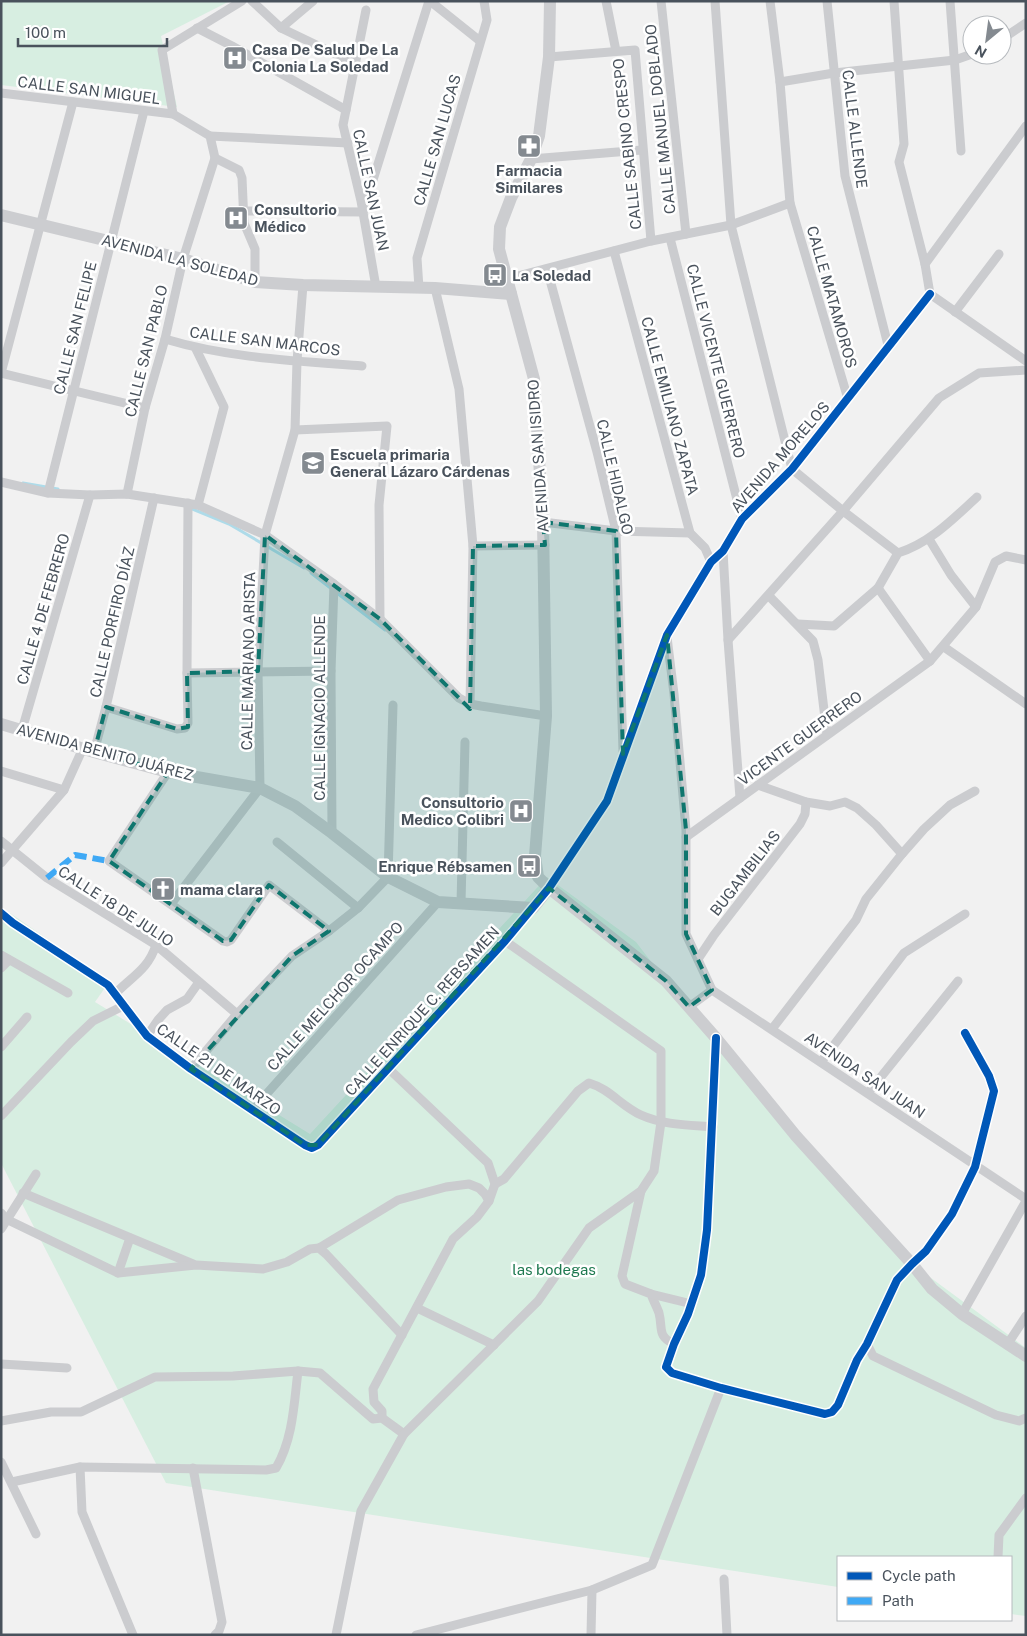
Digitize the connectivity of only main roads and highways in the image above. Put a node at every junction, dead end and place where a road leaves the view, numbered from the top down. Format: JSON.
{"nodes":[{"id":1,"x":550,"y":1,"type":"edge"},
{"id":2,"x":1,"y":215,"type":"edge"},
{"id":3,"x":510,"y":294,"type":"junction"},
{"id":4,"x":1,"y":724,"type":"edge"},
{"id":5,"x":549,"y":888,"type":"junction"},
{"id":6,"x":533,"y":908,"type":"joint"},
{"id":7,"x":1026,"y":1356,"type":"edge"}],
"edges":[{"from":1,"to":3,"type":"main road","name":"AVENIDA SAN ISIDRO"},
{"from":2,"to":3,"type":"main road","name":"AVENIDA LA SOLEDAD"},
{"from":3,"to":5,"type":"main road","name":"AVENIDA SAN ISIDRO"},
{"from":4,"to":6,"type":"main road","name":"AVENIDA BENITO JUÁREZ"},
{"from":5,"to":6,"type":"main road","name":"CALLE ENRIQUE C. REBSAMEN"},
{"from":5,"to":7,"type":"main road","name":"AVENIDA SAN ISIDRO"}]}
